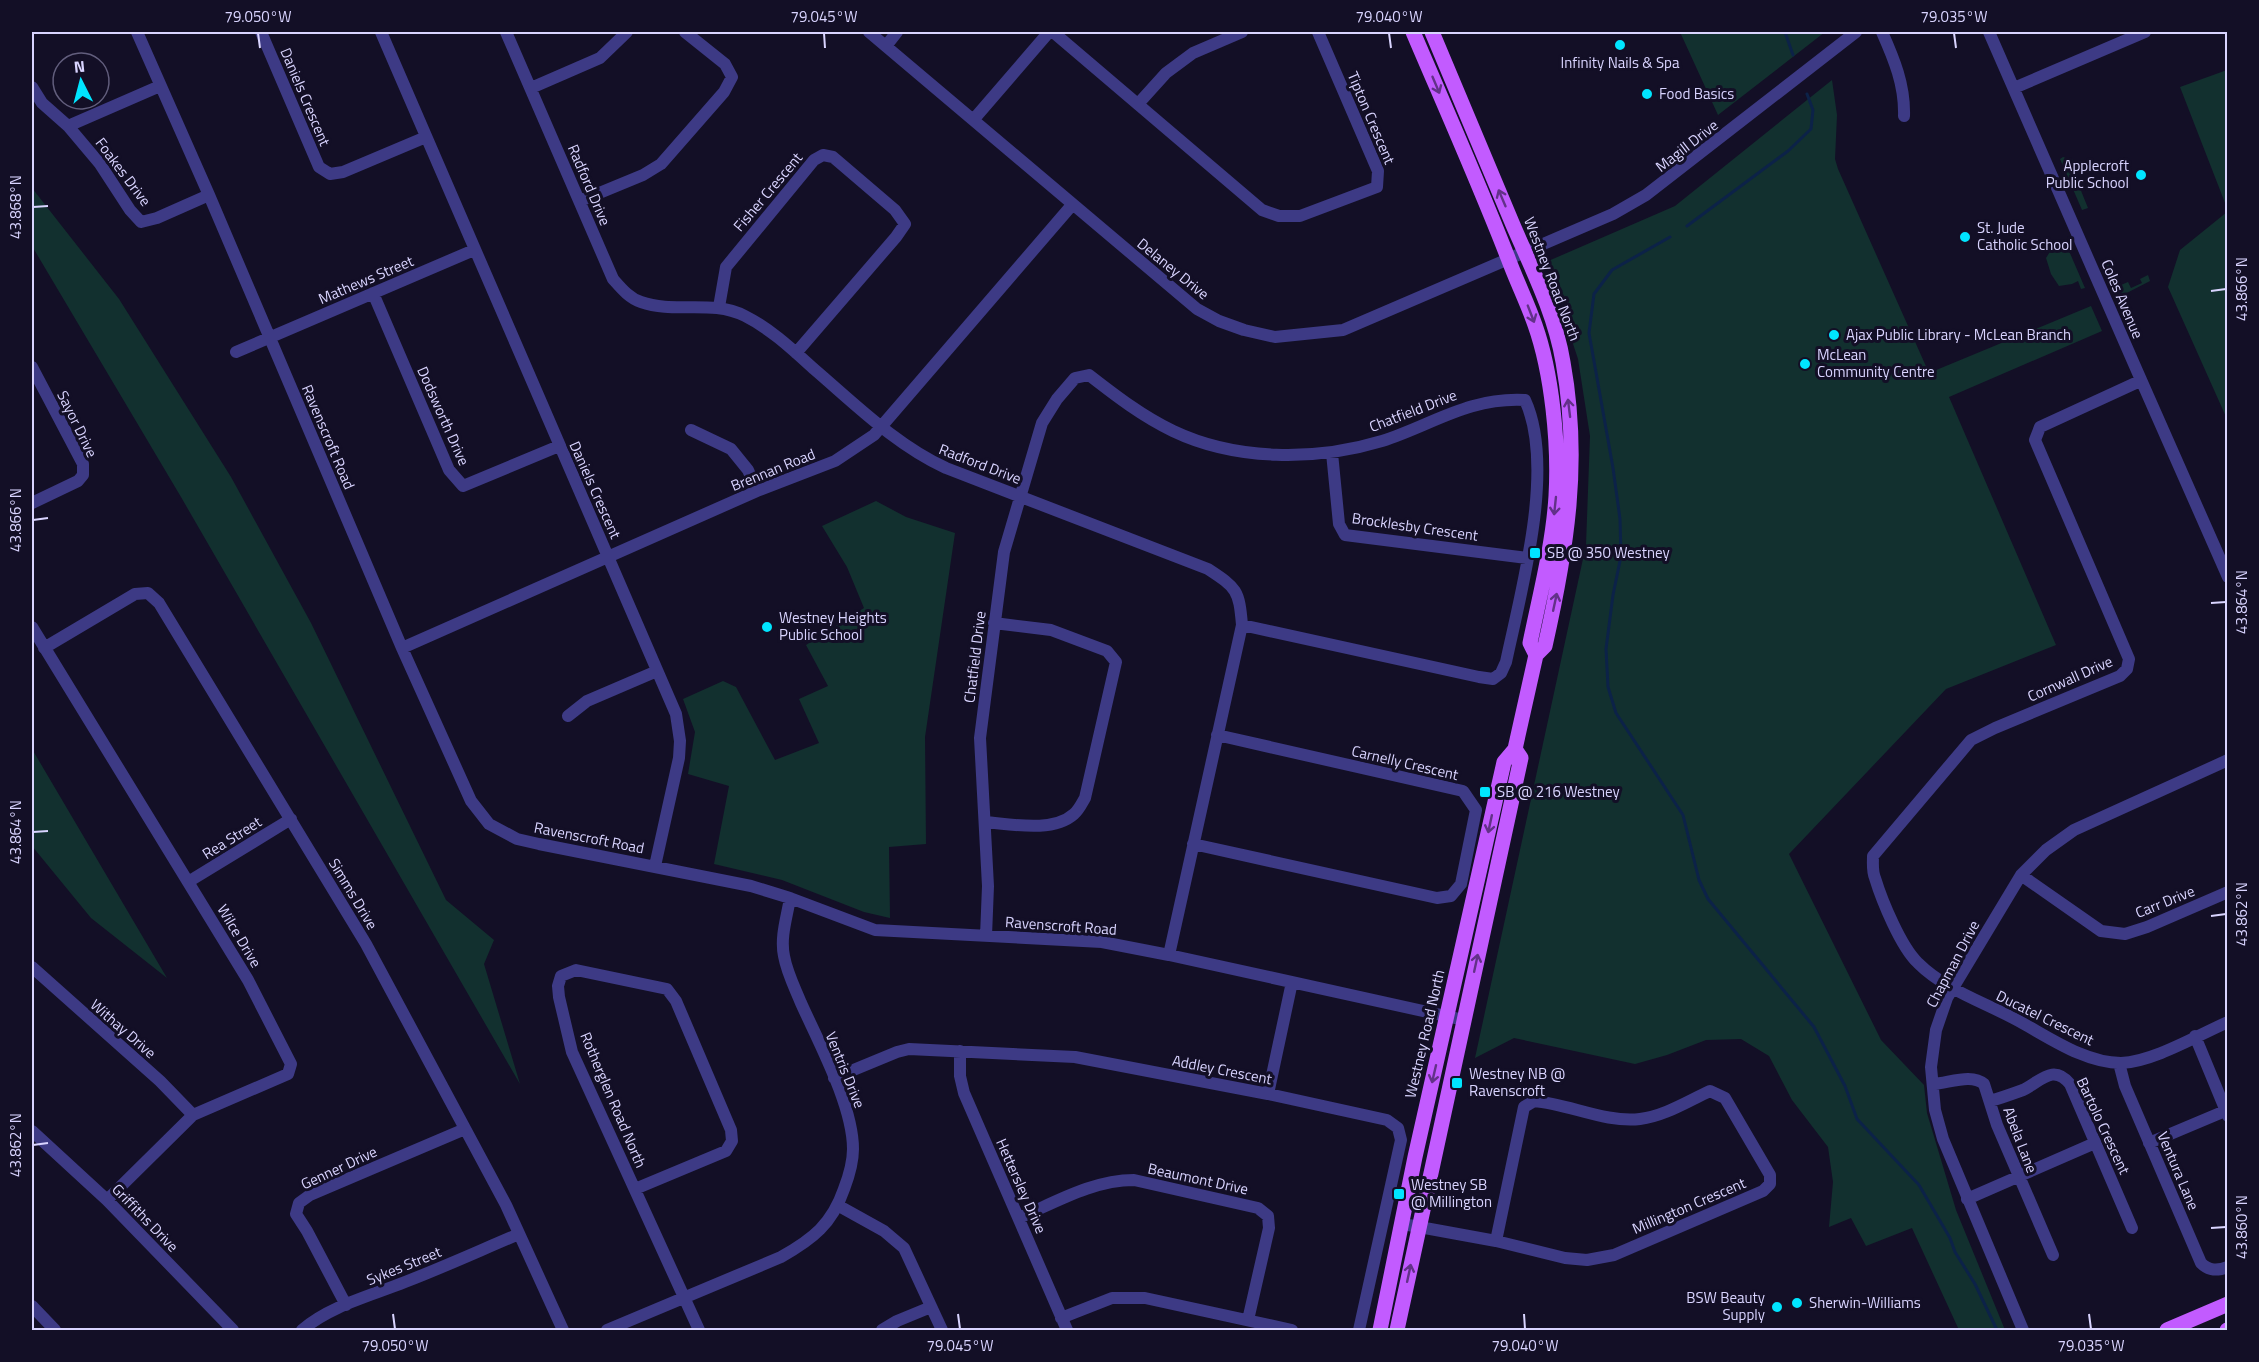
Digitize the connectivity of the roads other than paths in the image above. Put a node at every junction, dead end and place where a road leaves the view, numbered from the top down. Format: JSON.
{"nodes":[{"id":1,"x":137,"y":32,"type":"edge"},
{"id":2,"x":261,"y":32,"type":"edge"},
{"id":3,"x":381,"y":32,"type":"edge"},
{"id":4,"x":506,"y":32,"type":"edge"},
{"id":5,"x":627,"y":32,"type":"edge"},
{"id":6,"x":685,"y":32,"type":"edge"},
{"id":7,"x":869,"y":32,"type":"edge"},
{"id":8,"x":897,"y":32,"type":"edge"},
{"id":9,"x":1051,"y":32,"type":"edge"},
{"id":10,"x":1242,"y":32,"type":"edge"},
{"id":11,"x":1318,"y":32,"type":"edge"},
{"id":12,"x":1413,"y":32,"type":"edge"},
{"id":13,"x":1432,"y":32,"type":"edge"},
{"id":14,"x":1856,"y":32,"type":"edge"},
{"id":15,"x":1882,"y":32,"type":"edge"},
{"id":16,"x":1989,"y":32,"type":"edge"},
{"id":17,"x":2145,"y":32,"type":"edge"},
{"id":18,"x":886,"y":46,"type":"junction"},
{"id":19,"x":160,"y":86,"type":"junction"},
{"id":20,"x":32,"y":87,"type":"edge"},
{"id":21,"x":531,"y":88,"type":"junction"},
{"id":22,"x":2014,"y":88,"type":"junction"},
{"id":23,"x":1138,"y":104,"type":"junction"},
{"id":24,"x":1904,"y":116,"type":"dead end"},
{"id":25,"x":974,"y":119,"type":"junction"},
{"id":26,"x":68,"y":126,"type":"junction"},
{"id":27,"x":426,"y":137,"type":"junction"},
{"id":28,"x":209,"y":195,"type":"junction"},
{"id":29,"x":580,"y":201,"type":"junction"},
{"id":30,"x":1072,"y":205,"type":"junction"},
{"id":31,"x":474,"y":249,"type":"junction"},
{"id":32,"x":1517,"y":256,"type":"junction"},
{"id":33,"x":373,"y":293,"type":"junction"},
{"id":34,"x":719,"y":307,"type":"junction"},
{"id":35,"x":269,"y":338,"type":"junction"},
{"id":36,"x":236,"y":352,"type":"dead end"},
{"id":37,"x":796,"y":353,"type":"junction"},
{"id":38,"x":32,"y":368,"type":"edge"},
{"id":39,"x":2140,"y":381,"type":"junction"},
{"id":40,"x":883,"y":427,"type":"junction"},
{"id":41,"x":691,"y":430,"type":"dead end"},
{"id":42,"x":559,"y":446,"type":"junction"},
{"id":43,"x":1332,"y":453,"type":"junction"},
{"id":44,"x":758,"y":491,"type":"junction"},
{"id":45,"x":1021,"y":495,"type":"junction"},
{"id":46,"x":32,"y":503,"type":"edge"},
{"id":47,"x":609,"y":557,"type":"junction"},
{"id":48,"x":1527,"y":558,"type":"junction"},
{"id":49,"x":2228,"y":577,"type":"edge"},
{"id":50,"x":994,"y":623,"type":"junction"},
{"id":51,"x":1242,"y":625,"type":"junction"},
{"id":52,"x":32,"y":627,"type":"edge"},
{"id":53,"x":44,"y":648,"type":"junction"},
{"id":54,"x":402,"y":648,"type":"junction"},
{"id":55,"x":657,"y":671,"type":"junction"},
{"id":56,"x":568,"y":716,"type":"dead end"},
{"id":57,"x":1217,"y":735,"type":"junction"},
{"id":58,"x":1515,"y":749,"type":"junction"},
{"id":59,"x":2228,"y":760,"type":"edge"},
{"id":60,"x":291,"y":819,"type":"junction"},
{"id":61,"x":985,"y":822,"type":"junction"},
{"id":62,"x":1193,"y":844,"type":"junction"},
{"id":63,"x":655,"y":866,"type":"junction"},
{"id":64,"x":2021,"y":875,"type":"junction"},
{"id":65,"x":188,"y":882,"type":"junction"},
{"id":66,"x":2228,"y":892,"type":"edge"},
{"id":67,"x":790,"y":898,"type":"junction"},
{"id":68,"x":986,"y":936,"type":"junction"},
{"id":69,"x":1169,"y":954,"type":"junction"},
{"id":70,"x":32,"y":967,"type":"edge"},
{"id":71,"x":1292,"y":982,"type":"junction"},
{"id":72,"x":1954,"y":988,"type":"junction"},
{"id":73,"x":1448,"y":1017,"type":"junction"},
{"id":74,"x":1464,"y":1020,"type":"junction"},
{"id":75,"x":2228,"y":1022,"type":"edge"},
{"id":76,"x":2195,"y":1036,"type":"junction"},
{"id":77,"x":960,"y":1051,"type":"junction"},
{"id":78,"x":2119,"y":1063,"type":"junction"},
{"id":79,"x":834,"y":1078,"type":"junction"},
{"id":80,"x":1933,"y":1084,"type":"junction"},
{"id":81,"x":1268,"y":1094,"type":"junction"},
{"id":82,"x":1990,"y":1101,"type":"junction"},
{"id":83,"x":2226,"y":1114,"type":"edge"},
{"id":84,"x":193,"y":1115,"type":"junction"},
{"id":85,"x":465,"y":1129,"type":"junction"},
{"id":86,"x":32,"y":1131,"type":"edge"},
{"id":87,"x":2096,"y":1143,"type":"junction"},
{"id":88,"x":2149,"y":1143,"type":"junction"},
{"id":89,"x":2018,"y":1177,"type":"junction"},
{"id":90,"x":635,"y":1189,"type":"junction"},
{"id":91,"x":1967,"y":1199,"type":"junction"},
{"id":92,"x":107,"y":1200,"type":"junction"},
{"id":93,"x":839,"y":1206,"type":"junction"},
{"id":94,"x":1019,"y":1218,"type":"junction"},
{"id":95,"x":1403,"y":1224,"type":"junction"},
{"id":96,"x":1419,"y":1227,"type":"junction"},
{"id":97,"x":2132,"y":1228,"type":"dead end"},
{"id":98,"x":519,"y":1234,"type":"junction"},
{"id":99,"x":1496,"y":1241,"type":"junction"},
{"id":100,"x":2053,"y":1255,"type":"dead end"},
{"id":101,"x":2228,"y":1267,"type":"edge"},
{"id":102,"x":685,"y":1298,"type":"junction"},
{"id":103,"x":1386,"y":1303,"type":"junction"},
{"id":104,"x":2228,"y":1304,"type":"edge"},
{"id":105,"x":346,"y":1305,"type":"junction"},
{"id":106,"x":32,"y":1306,"type":"edge"},
{"id":107,"x":1402,"y":1306,"type":"junction"},
{"id":108,"x":932,"y":1307,"type":"junction"},
{"id":109,"x":1061,"y":1318,"type":"junction"},
{"id":110,"x":1248,"y":1320,"type":"junction"},
{"id":111,"x":55,"y":1330,"type":"edge"},
{"id":112,"x":233,"y":1330,"type":"edge"},
{"id":113,"x":302,"y":1330,"type":"edge"},
{"id":114,"x":563,"y":1330,"type":"edge"},
{"id":115,"x":608,"y":1330,"type":"edge"},
{"id":116,"x":699,"y":1330,"type":"edge"},
{"id":117,"x":882,"y":1330,"type":"edge"},
{"id":118,"x":942,"y":1330,"type":"edge"},
{"id":119,"x":1067,"y":1330,"type":"edge"},
{"id":120,"x":1292,"y":1330,"type":"edge"},
{"id":121,"x":1359,"y":1330,"type":"edge"},
{"id":122,"x":1380,"y":1330,"type":"edge"},
{"id":123,"x":1396,"y":1330,"type":"edge"},
{"id":124,"x":2023,"y":1330,"type":"edge"},
{"id":125,"x":2167,"y":1330,"type":"edge"}],
"edges":[{"from":1,"to":19,"type":"street","name":"Ravenscroft Road"},
{"from":2,"to":27,"type":"street","name":"Daniels Crescent"},
{"from":3,"to":27,"type":"street","name":"Daniels Crescent"},
{"from":4,"to":21,"type":"street","name":"Radford Drive"},
{"from":5,"to":21,"type":"street"},
{"from":6,"to":29,"type":"street"},
{"from":7,"to":18,"type":"street","name":"Delaney Drive"},
{"from":8,"to":18,"type":"street"},
{"from":9,"to":23,"type":"street","name":"Tipton Crescent"},
{"from":9,"to":25,"type":"street"},
{"from":10,"to":23,"type":"street"},
{"from":11,"to":23,"type":"street","name":"Tipton Crescent"},
{"from":12,"to":32,"type":"main road","name":"Westney Road North","one_way":true},
{"from":32,"to":13,"type":"main road","name":"Westney Road North","one_way":true},
{"from":14,"to":32,"type":"street","name":"Magill Drive"},
{"from":15,"to":24,"type":"street"},
{"from":16,"to":22,"type":"street","name":"Coles Avenue"},
{"from":17,"to":22,"type":"street"},
{"from":18,"to":25,"type":"street","name":"Delaney Drive"},
{"from":19,"to":26,"type":"street"},
{"from":19,"to":28,"type":"street","name":"Ravenscroft Road"},
{"from":20,"to":26,"type":"street","name":"Foakes Drive"},
{"from":21,"to":29,"type":"street","name":"Radford Drive"},
{"from":22,"to":39,"type":"street","name":"Coles Avenue"},
{"from":25,"to":30,"type":"street","name":"Delaney Drive"},
{"from":26,"to":28,"type":"street","name":"Foakes Drive"},
{"from":27,"to":31,"type":"street","name":"Daniels Crescent"},
{"from":28,"to":35,"type":"street","name":"Ravenscroft Road"},
{"from":29,"to":34,"type":"street","name":"Radford Drive"},
{"from":30,"to":32,"type":"street","name":"Delaney Drive"},
{"from":30,"to":40,"type":"street","name":"Brennan Road"},
{"from":31,"to":33,"type":"street","name":"Mathews Street"},
{"from":31,"to":42,"type":"street","name":"Daniels Crescent"},
{"from":32,"to":58,"type":"main road","name":"Westney Road North"},
{"from":33,"to":35,"type":"street","name":"Mathews Street"},
{"from":33,"to":42,"type":"street","name":"Dodsworth Drive"},
{"from":34,"to":37,"type":"street","name":"Radford Drive"},
{"from":34,"to":37,"type":"street","name":"Fisher Crescent"},
{"from":35,"to":36,"type":"street","name":"Mathews Street"},
{"from":35,"to":54,"type":"street","name":"Ravenscroft Road"},
{"from":37,"to":40,"type":"street","name":"Radford Drive"},
{"from":38,"to":46,"type":"street","name":"Sayor Drive"},
{"from":39,"to":49,"type":"street","name":"Coles Avenue"},
{"from":39,"to":72,"type":"street","name":"Cornwall Drive"},
{"from":40,"to":44,"type":"street","name":"Brennan Road"},
{"from":40,"to":45,"type":"street","name":"Radford Drive"},
{"from":41,"to":44,"type":"street"},
{"from":42,"to":47,"type":"street","name":"Daniels Crescent"},
{"from":43,"to":45,"type":"street","name":"Chatfield Drive"},
{"from":43,"to":48,"type":"street","name":"Brocklesby Crescent"},
{"from":43,"to":48,"type":"street","name":"Chatfield Drive"},
{"from":44,"to":47,"type":"street","name":"Brennan Road"},
{"from":45,"to":50,"type":"street","name":"Chatfield Drive"},
{"from":45,"to":51,"type":"street","name":"Radford Drive"},
{"from":47,"to":54,"type":"street","name":"Brennan Road"},
{"from":47,"to":55,"type":"street","name":"Daniels Crescent"},
{"from":48,"to":51,"type":"street","name":"Chatfield Drive"},
{"from":50,"to":61,"type":"street","name":"Chatfield Drive"},
{"from":50,"to":61,"type":"street"},
{"from":51,"to":57,"type":"street","name":"Radford Drive"},
{"from":52,"to":53,"type":"street","name":"Wilce Drive"},
{"from":53,"to":60,"type":"street","name":"Simms Drive"},
{"from":53,"to":65,"type":"street","name":"Wilce Drive"},
{"from":54,"to":63,"type":"street","name":"Ravenscroft Road"},
{"from":55,"to":56,"type":"street"},
{"from":55,"to":63,"type":"street","name":"Daniels Crescent"},
{"from":57,"to":62,"type":"street","name":"Radford Drive"},
{"from":57,"to":62,"type":"street","name":"Carnelly Crescent"},
{"from":58,"to":73,"type":"main road","name":"Westney Road North","one_way":true},
{"from":74,"to":58,"type":"main road","name":"Westney Road North","one_way":true},
{"from":59,"to":64,"type":"street","name":"Chapman Drive"},
{"from":60,"to":65,"type":"street","name":"Rea Street"},
{"from":60,"to":85,"type":"street","name":"Simms Drive"},
{"from":61,"to":68,"type":"street","name":"Chatfield Drive"},
{"from":62,"to":69,"type":"street","name":"Radford Drive"},
{"from":63,"to":67,"type":"street","name":"Ravenscroft Road"},
{"from":64,"to":66,"type":"street","name":"Carr Drive"},
{"from":64,"to":72,"type":"street","name":"Chapman Drive"},
{"from":65,"to":84,"type":"street","name":"Wilce Drive"},
{"from":67,"to":68,"type":"street","name":"Ravenscroft Road"},
{"from":67,"to":79,"type":"street","name":"Ventris Drive"},
{"from":68,"to":69,"type":"street","name":"Ravenscroft Road"},
{"from":69,"to":71,"type":"street","name":"Ravenscroft Road"},
{"from":70,"to":84,"type":"street","name":"Withay Drive"},
{"from":71,"to":73,"type":"street","name":"Ravenscroft Road"},
{"from":71,"to":81,"type":"street"},
{"from":72,"to":78,"type":"street","name":"Ducatel Crescent"},
{"from":72,"to":80,"type":"street","name":"Chapman Drive"},
{"from":73,"to":74,"type":"street","name":"Ravenscroft Road"},
{"from":73,"to":95,"type":"main road","name":"Westney Road North","one_way":true},
{"from":74,"to":96,"type":"main road","name":"Westney Road North"},
{"from":75,"to":76,"type":"street","name":"Ducatel Crescent"},
{"from":76,"to":78,"type":"street","name":"Ducatel Crescent"},
{"from":76,"to":83,"type":"street"},
{"from":77,"to":79,"type":"street","name":"Addley Crescent"},
{"from":77,"to":81,"type":"street","name":"Addley Crescent"},
{"from":77,"to":94,"type":"street","name":"Hettersley Drive"},
{"from":78,"to":88,"type":"street","name":"Ventura Lane"},
{"from":79,"to":93,"type":"street","name":"Ventris Drive"},
{"from":80,"to":82,"type":"street","name":"Abela Lane"},
{"from":80,"to":91,"type":"street","name":"Chapman Drive"},
{"from":81,"to":121,"type":"street","name":"Addley Crescent"},
{"from":82,"to":87,"type":"street","name":"Bartolo Crescent"},
{"from":82,"to":89,"type":"street","name":"Abela Lane"},
{"from":83,"to":88,"type":"street"},
{"from":84,"to":92,"type":"street","name":"Wilce Drive"},
{"from":85,"to":98,"type":"street","name":"Simms Drive"},
{"from":85,"to":105,"type":"street","name":"Genner Drive"},
{"from":86,"to":92,"type":"street","name":"Griffiths Drive"},
{"from":87,"to":89,"type":"street"},
{"from":87,"to":97,"type":"street","name":"Bartolo Crescent"},
{"from":88,"to":101,"type":"street","name":"Ventura Lane"},
{"from":89,"to":91,"type":"street"},
{"from":89,"to":100,"type":"street","name":"Abela Lane"},
{"from":90,"to":90,"type":"street","name":"Rotherglen Road North"},
{"from":90,"to":102,"type":"street","name":"Rotherglen Road North"},
{"from":91,"to":124,"type":"street","name":"Chapman Drive"},
{"from":92,"to":112,"type":"street","name":"Griffiths Drive"},
{"from":93,"to":102,"type":"street","name":"Ventris Drive"},
{"from":93,"to":108,"type":"street"},
{"from":94,"to":109,"type":"street","name":"Hettersley Drive"},
{"from":94,"to":110,"type":"street","name":"Beaumont Drive"},
{"from":95,"to":96,"type":"street","name":"Millington Crescent"},
{"from":95,"to":103,"type":"main road","name":"Westney Road North"},
{"from":96,"to":99,"type":"street","name":"Millington Crescent"},
{"from":107,"to":96,"type":"main road","name":"Westney Road North","one_way":true},
{"from":98,"to":105,"type":"street","name":"Sykes Street"},
{"from":98,"to":114,"type":"street","name":"Simms Drive"},
{"from":99,"to":99,"type":"street","name":"Millington Crescent"},
{"from":102,"to":115,"type":"street","name":"Ventris Drive"},
{"from":102,"to":116,"type":"street","name":"Rotherglen Road North"},
{"from":103,"to":107,"type":"main road"},
{"from":103,"to":122,"type":"main road","name":"Westney Road North"},
{"from":104,"to":125,"type":"main road"},
{"from":105,"to":113,"type":"street","name":"Sykes Street"},
{"from":106,"to":111,"type":"street"},
{"from":107,"to":123,"type":"main road","name":"Westney Road North"},
{"from":108,"to":117,"type":"street"},
{"from":108,"to":118,"type":"street"},
{"from":109,"to":110,"type":"street"},
{"from":109,"to":119,"type":"street","name":"Hettersley Drive"},
{"from":110,"to":120,"type":"street"}]}
